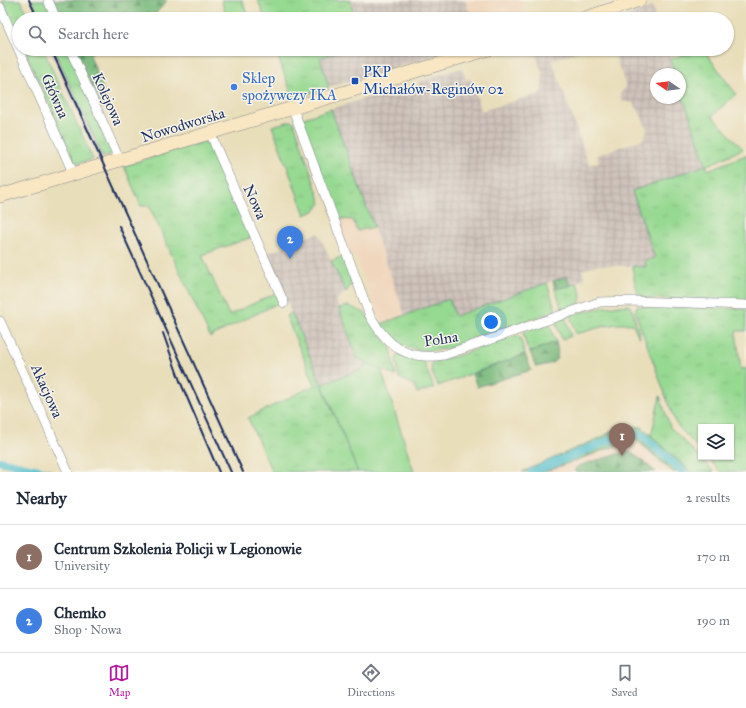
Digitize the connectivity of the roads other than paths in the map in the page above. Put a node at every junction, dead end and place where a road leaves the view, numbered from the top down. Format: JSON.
{"nodes":[{"id":1,"x":48,"y":0,"type":"edge"},
{"id":2,"x":640,"y":0,"type":"edge"},
{"id":3,"x":0,"y":7,"type":"edge"},
{"id":4,"x":53,"y":12,"type":"edge"},
{"id":5,"x":604,"y":12,"type":"edge"},
{"id":6,"x":12,"y":34,"type":"edge"},
{"id":7,"x":22,"y":56,"type":"edge"},
{"id":8,"x":73,"y":56,"type":"edge"},
{"id":9,"x":466,"y":56,"type":"edge"},
{"id":10,"x":293,"y":109,"type":"junction"},
{"id":11,"x":211,"y":134,"type":"junction"},
{"id":12,"x":120,"y":161,"type":"junction"},
{"id":13,"x":74,"y":175,"type":"junction"},
{"id":14,"x":0,"y":196,"type":"edge"},
{"id":15,"x":284,"y":303,"type":"dead end"},
{"id":16,"x":746,"y":305,"type":"edge"},
{"id":17,"x":0,"y":321,"type":"edge"},
{"id":18,"x":68,"y":472,"type":"edge"}],
"edges":[{"from":1,"to":4,"type":"street"},
{"from":2,"to":5,"type":"main road"},
{"from":3,"to":6,"type":"street","name":"Główna"},
{"from":7,"to":13,"type":"street","name":"Główna"},
{"from":8,"to":12,"type":"street","name":"Kolejowa"},
{"from":9,"to":10,"type":"main road","name":"Nowodworska"},
{"from":10,"to":11,"type":"main road","name":"Nowodworska"},
{"from":10,"to":16,"type":"street","name":"Polna"},
{"from":11,"to":12,"type":"main road","name":"Nowodworska"},
{"from":11,"to":15,"type":"street","name":"Nowa"},
{"from":12,"to":13,"type":"main road","name":"Nowodworska"},
{"from":13,"to":14,"type":"main road","name":"Nowodworska"},
{"from":17,"to":18,"type":"street","name":"Akacjowa"}]}
